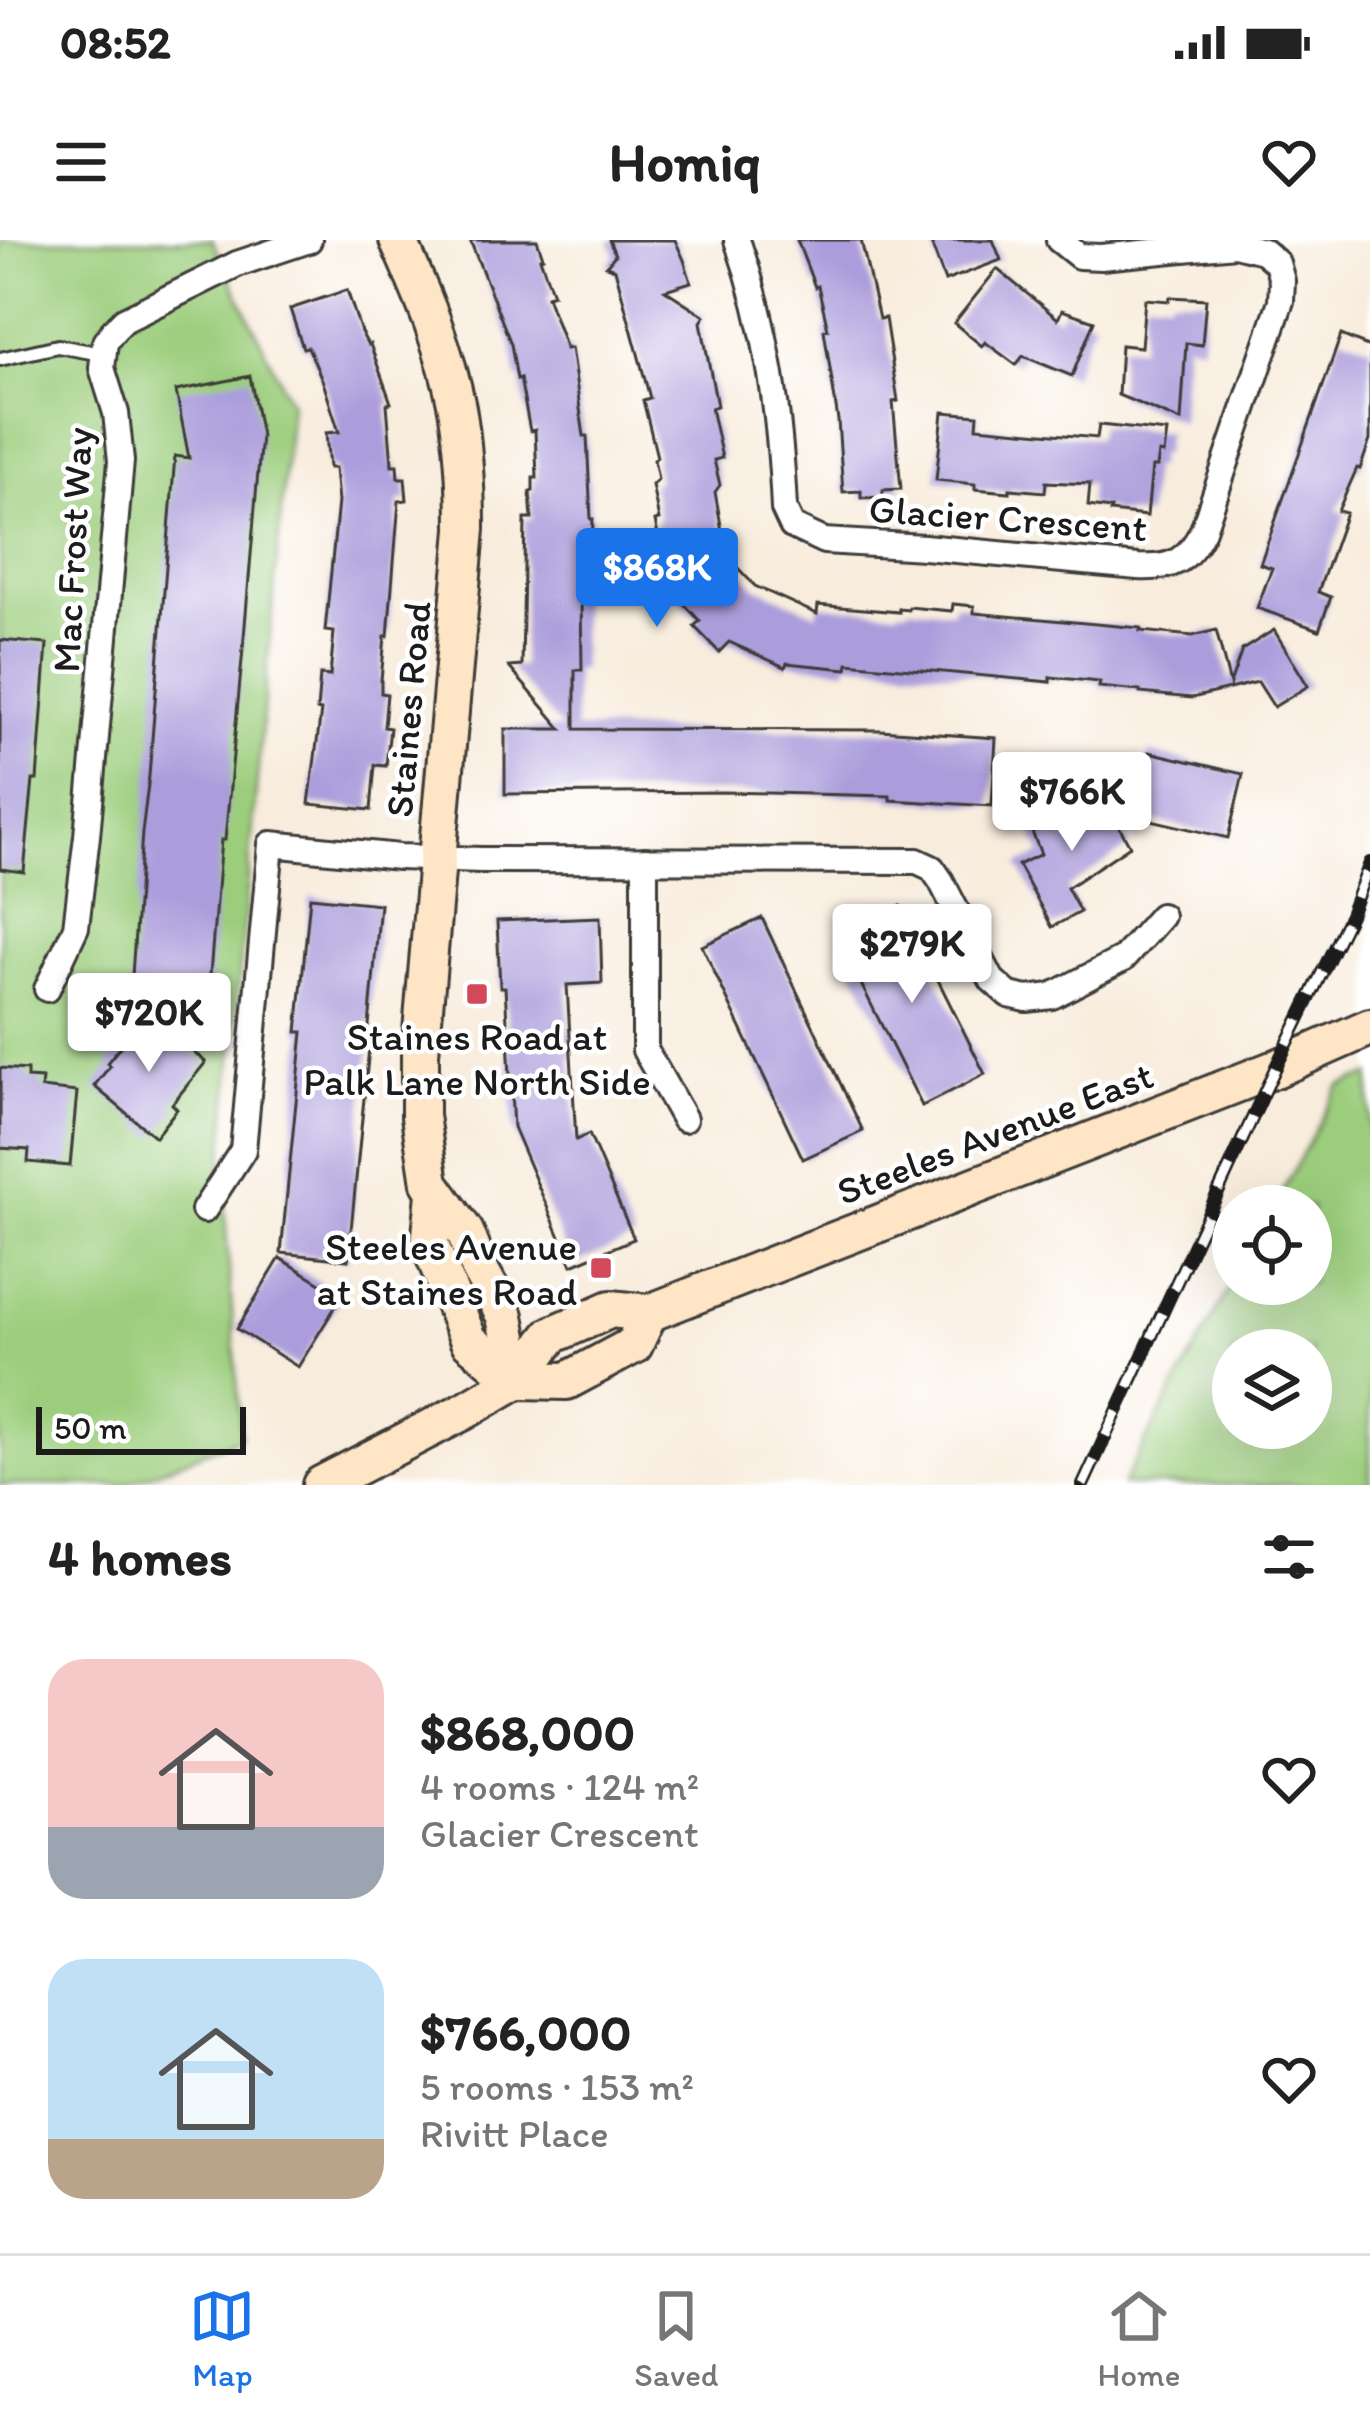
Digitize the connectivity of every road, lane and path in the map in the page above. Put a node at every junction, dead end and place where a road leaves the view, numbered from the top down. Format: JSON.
{"nodes":[{"id":1,"x":309,"y":240,"type":"edge"},
{"id":2,"x":398,"y":240,"type":"edge"},
{"id":3,"x":737,"y":240,"type":"edge"},
{"id":4,"x":1059,"y":240,"type":"edge"},
{"id":5,"x":102,"y":354,"type":"junction"},
{"id":6,"x":0,"y":359,"type":"edge"},
{"id":7,"x":437,"y":858,"type":"junction"},
{"id":8,"x":645,"y":860,"type":"junction"},
{"id":9,"x":1161,"y":916,"type":"dead end"},
{"id":10,"x":47,"y":989,"type":"dead end"},
{"id":11,"x":1370,"y":1028,"type":"edge"},
{"id":12,"x":684,"y":1118,"type":"dead end"},
{"id":13,"x":204,"y":1210,"type":"dead end"},
{"id":14,"x":517,"y":1380,"type":"junction"},
{"id":15,"x":321,"y":1485,"type":"edge"}],
"edges":[{"from":1,"to":5,"type":"street"},
{"from":2,"to":7,"type":"street","name":"Staines Road"},
{"from":3,"to":4,"type":"street","name":"Glacier Crescent"},
{"from":5,"to":6,"type":"lane"},
{"from":5,"to":10,"type":"street","name":"Mac Frost Way"},
{"from":7,"to":8,"type":"street"},
{"from":7,"to":13,"type":"street"},
{"from":7,"to":14,"type":"street","name":"Staines Road"},
{"from":8,"to":9,"type":"street"},
{"from":8,"to":12,"type":"street"},
{"from":11,"to":14,"type":"street","name":"Steeles Avenue East"},
{"from":14,"to":15,"type":"street","name":"Steeles Avenue East"}]}
